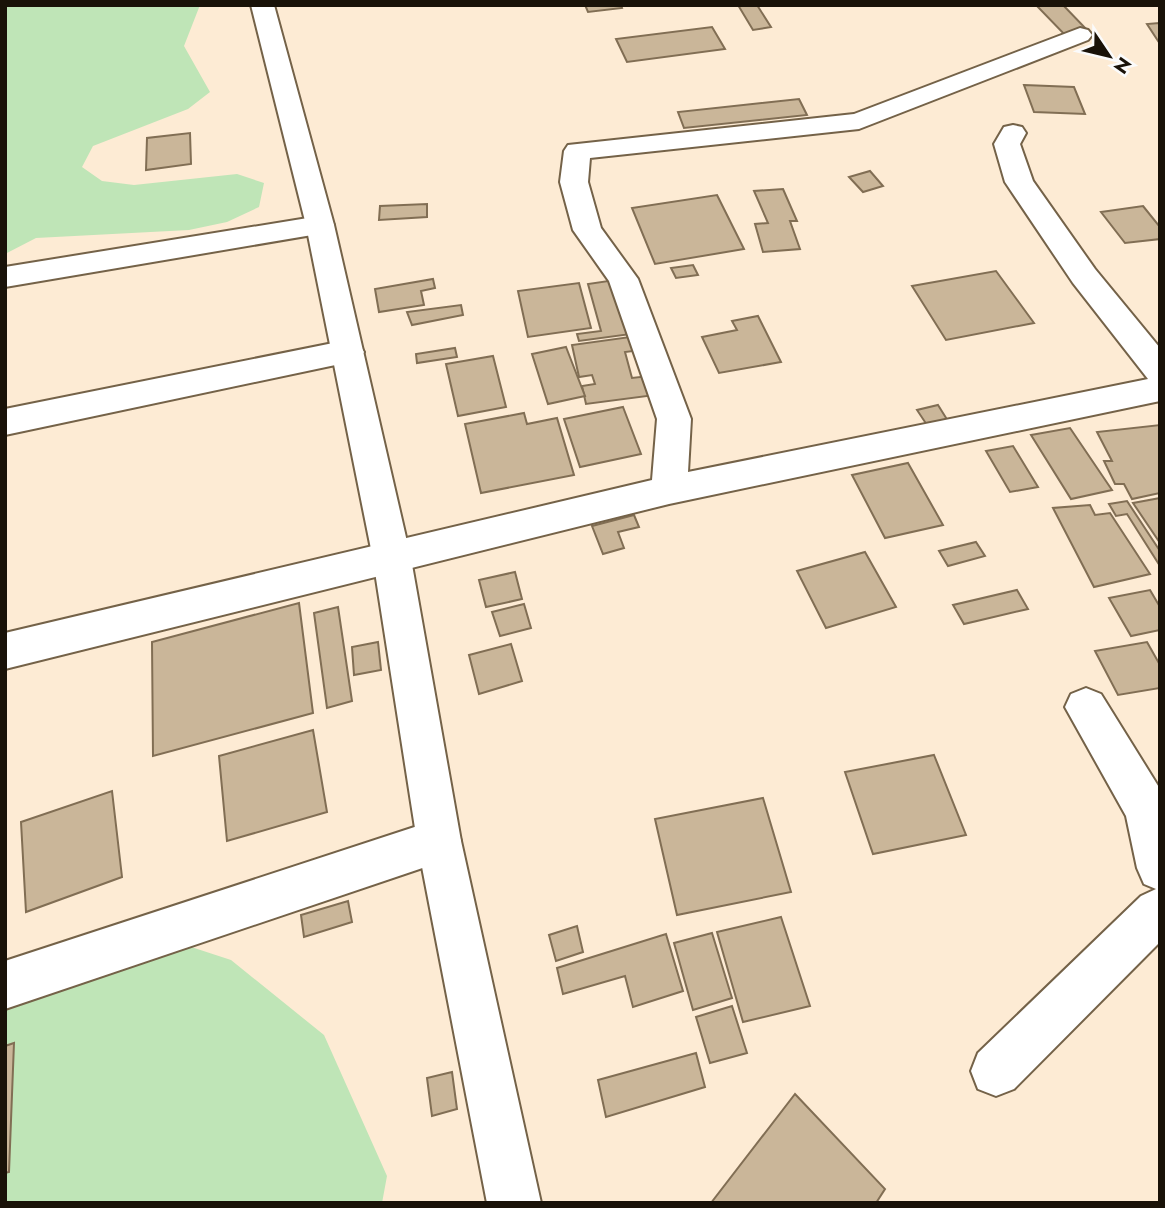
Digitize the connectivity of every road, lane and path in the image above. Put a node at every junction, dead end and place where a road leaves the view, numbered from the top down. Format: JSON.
{"nodes":[{"id":1,"x":262,"y":5,"type":"edge"},
{"id":2,"x":1080,"y":35,"type":"dead end"},
{"id":3,"x":1013,"y":133,"type":"dead end"},
{"id":4,"x":320,"y":225,"type":"junction"},
{"id":5,"x":5,"y":277,"type":"edge"},
{"id":6,"x":348,"y":352,"type":"junction"},
{"id":7,"x":1160,"y":371,"type":"edge"},
{"id":8,"x":1160,"y":389,"type":"edge"},
{"id":9,"x":5,"y":422,"type":"edge"},
{"id":10,"x":669,"y":490,"type":"junction"},
{"id":11,"x":392,"y":559,"type":"junction"},
{"id":12,"x":5,"y":651,"type":"edge"},
{"id":13,"x":1086,"y":707,"type":"dead end"},
{"id":14,"x":439,"y":841,"type":"junction"},
{"id":15,"x":1159,"y":896,"type":"edge"},
{"id":16,"x":5,"y":985,"type":"edge"},
{"id":17,"x":996,"y":1071,"type":"dead end"},
{"id":18,"x":514,"y":1203,"type":"edge"}],
"edges":[{"from":1,"to":4,"type":"street"},
{"from":2,"to":10,"type":"street"},
{"from":3,"to":7,"type":"street"},
{"from":4,"to":5,"type":"street"},
{"from":4,"to":6,"type":"street"},
{"from":6,"to":9,"type":"street"},
{"from":6,"to":11,"type":"street"},
{"from":8,"to":10,"type":"street"},
{"from":10,"to":11,"type":"street"},
{"from":11,"to":12,"type":"street"},
{"from":11,"to":14,"type":"street"},
{"from":13,"to":15,"type":"street"},
{"from":14,"to":16,"type":"street"},
{"from":14,"to":18,"type":"street"},
{"from":15,"to":17,"type":"street"}]}
